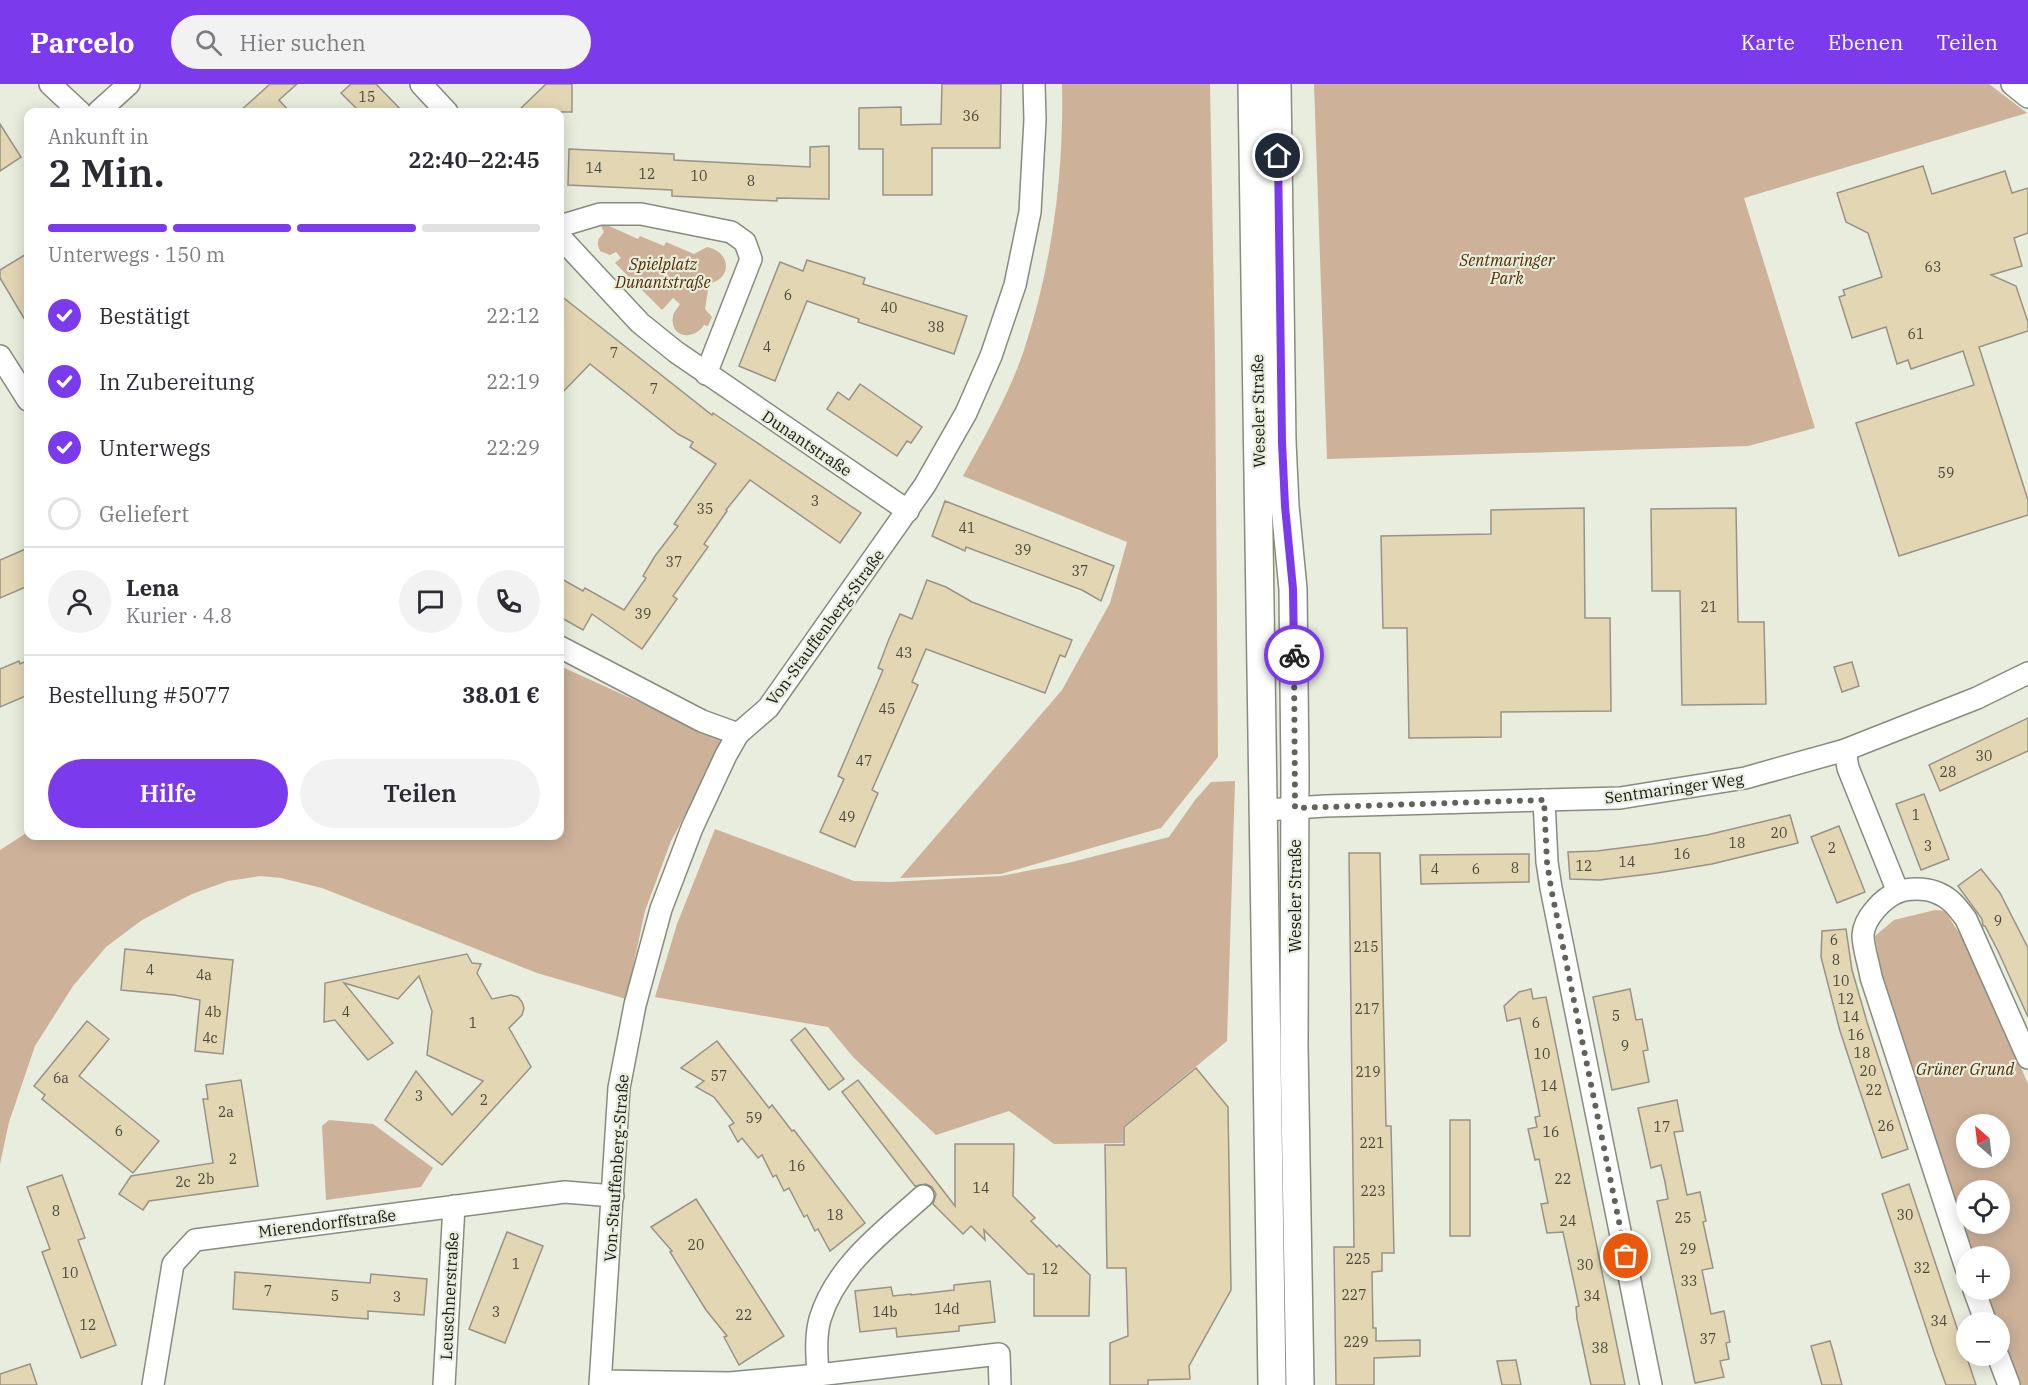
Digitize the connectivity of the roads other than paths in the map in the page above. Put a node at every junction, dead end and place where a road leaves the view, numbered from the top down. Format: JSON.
{"nodes":[{"id":1,"x":50,"y":84,"type":"edge"},
{"id":2,"x":129,"y":84,"type":"edge"},
{"id":3,"x":421,"y":84,"type":"edge"},
{"id":4,"x":1034,"y":84,"type":"edge"},
{"id":5,"x":1252,"y":84,"type":"edge"},
{"id":6,"x":1277,"y":84,"type":"edge"},
{"id":7,"x":2012,"y":84,"type":"edge"},
{"id":8,"x":2028,"y":97,"type":"edge"},
{"id":9,"x":76,"y":108,"type":"edge"},
{"id":10,"x":102,"y":108,"type":"edge"},
{"id":11,"x":443,"y":108,"type":"edge"},
{"id":12,"x":564,"y":225,"type":"edge"},
{"id":13,"x":564,"y":241,"type":"edge"},
{"id":14,"x":0,"y":356,"type":"edge"},
{"id":15,"x":706,"y":374,"type":"junction"},
{"id":16,"x":24,"y":394,"type":"edge"},
{"id":17,"x":908,"y":511,"type":"junction"},
{"id":18,"x":564,"y":648,"type":"edge"},
{"id":19,"x":2028,"y":673,"type":"edge"},
{"id":20,"x":738,"y":734,"type":"junction"},
{"id":21,"x":1845,"y":750,"type":"junction"},
{"id":22,"x":1544,"y":800,"type":"junction"},
{"id":23,"x":1295,"y":808,"type":"junction"},
{"id":24,"x":1265,"y":810,"type":"junction"},
{"id":25,"x":1898,"y":892,"type":"junction"},
{"id":26,"x":2028,"y":1058,"type":"edge"},
{"id":27,"x":923,"y":1196,"type":"dead end"},
{"id":28,"x":613,"y":1197,"type":"junction"},
{"id":29,"x":454,"y":1206,"type":"junction"},
{"id":30,"x":1959,"y":1246,"type":"edge"},
{"id":31,"x":2001,"y":1366,"type":"edge"},
{"id":32,"x":818,"y":1375,"type":"junction"},
{"id":33,"x":601,"y":1383,"type":"edge"},
{"id":34,"x":153,"y":1385,"type":"edge"},
{"id":35,"x":444,"y":1385,"type":"edge"},
{"id":36,"x":1000,"y":1385,"type":"edge"},
{"id":37,"x":1272,"y":1385,"type":"edge"},
{"id":38,"x":1300,"y":1385,"type":"edge"},
{"id":39,"x":1651,"y":1385,"type":"edge"},
{"id":40,"x":2008,"y":1385,"type":"edge"}],
"edges":[{"from":1,"to":9,"type":"street"},
{"from":2,"to":10,"type":"street"},
{"from":3,"to":11,"type":"street"},
{"from":4,"to":17,"type":"street","name":"Von-Stauffenberg-Straße"},
{"from":5,"to":24,"type":"main road","name":"Weseler Straße"},
{"from":6,"to":23,"type":"main road","name":"Weseler Straße"},
{"from":7,"to":8,"type":"street"},
{"from":12,"to":15,"type":"street"},
{"from":13,"to":15,"type":"street","name":"Dunantstraße"},
{"from":14,"to":16,"type":"street"},
{"from":15,"to":17,"type":"street","name":"Dunantstraße"},
{"from":17,"to":20,"type":"street","name":"Von-Stauffenberg-Straße"},
{"from":18,"to":20,"type":"street"},
{"from":19,"to":21,"type":"street","name":"Sentmaringer Weg"},
{"from":20,"to":28,"type":"street","name":"Von-Stauffenberg-Straße"},
{"from":21,"to":22,"type":"street","name":"Sentmaringer Weg"},
{"from":21,"to":25,"type":"street"},
{"from":22,"to":23,"type":"street","name":"Sentmaringer Weg"},
{"from":22,"to":39,"type":"street"},
{"from":23,"to":24,"type":"street","name":"Sentmaringer Weg"},
{"from":23,"to":38,"type":"main road","name":"Weseler Straße"},
{"from":24,"to":37,"type":"main road","name":"Weseler Straße"},
{"from":25,"to":26,"type":"street"},
{"from":25,"to":30,"type":"street"},
{"from":27,"to":32,"type":"street"},
{"from":28,"to":29,"type":"street","name":"Mierendorffstraße"},
{"from":28,"to":33,"type":"street","name":"Von-Stauffenberg-Straße"},
{"from":29,"to":34,"type":"street","name":"Mierendorffstraße"},
{"from":29,"to":35,"type":"street","name":"Leuschnerstraße"},
{"from":31,"to":40,"type":"street"},
{"from":32,"to":33,"type":"street"},
{"from":32,"to":36,"type":"street"}]}
